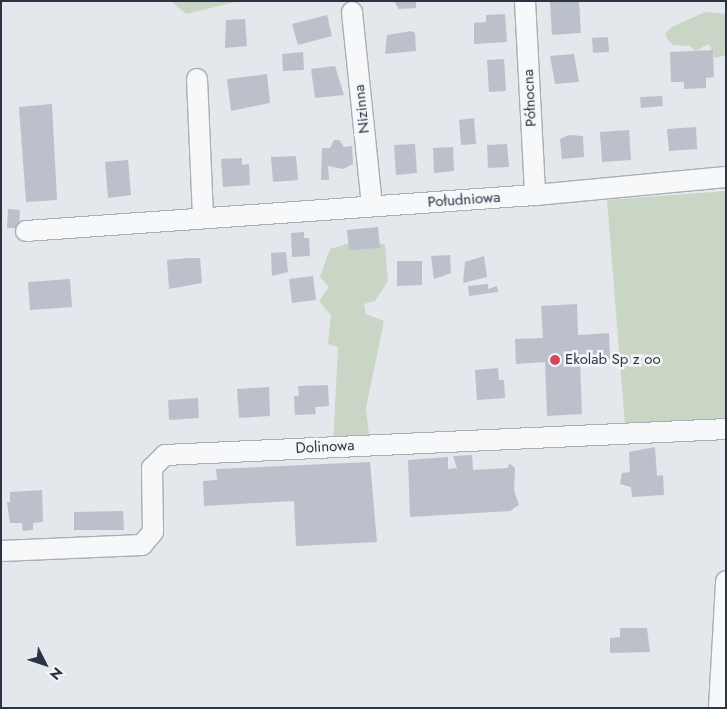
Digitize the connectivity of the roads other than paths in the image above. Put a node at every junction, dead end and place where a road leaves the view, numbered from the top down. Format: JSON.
{"nodes":[{"id":1,"x":525,"y":1,"type":"edge"},
{"id":2,"x":352,"y":12,"type":"dead end"},
{"id":3,"x":197,"y":79,"type":"dead end"},
{"id":4,"x":726,"y":176,"type":"edge"},
{"id":5,"x":534,"y":195,"type":"junction"},
{"id":6,"x":372,"y":206,"type":"junction"},
{"id":7,"x":202,"y":217,"type":"junction"},
{"id":8,"x":26,"y":231,"type":"dead end"},
{"id":9,"x":726,"y":429,"type":"edge"},
{"id":10,"x":1,"y":551,"type":"edge"},
{"id":11,"x":726,"y":581,"type":"edge"},
{"id":12,"x":719,"y":708,"type":"edge"}],
"edges":[{"from":1,"to":5,"type":"street","name":"Północna"},
{"from":2,"to":6,"type":"street","name":"Nizinna"},
{"from":3,"to":7,"type":"street"},
{"from":4,"to":5,"type":"street","name":"Południowa"},
{"from":5,"to":6,"type":"street","name":"Południowa"},
{"from":6,"to":7,"type":"street","name":"Południowa"},
{"from":7,"to":8,"type":"street","name":"Południowa"},
{"from":9,"to":10,"type":"street","name":"Dolinowa"},
{"from":11,"to":12,"type":"street"}]}
